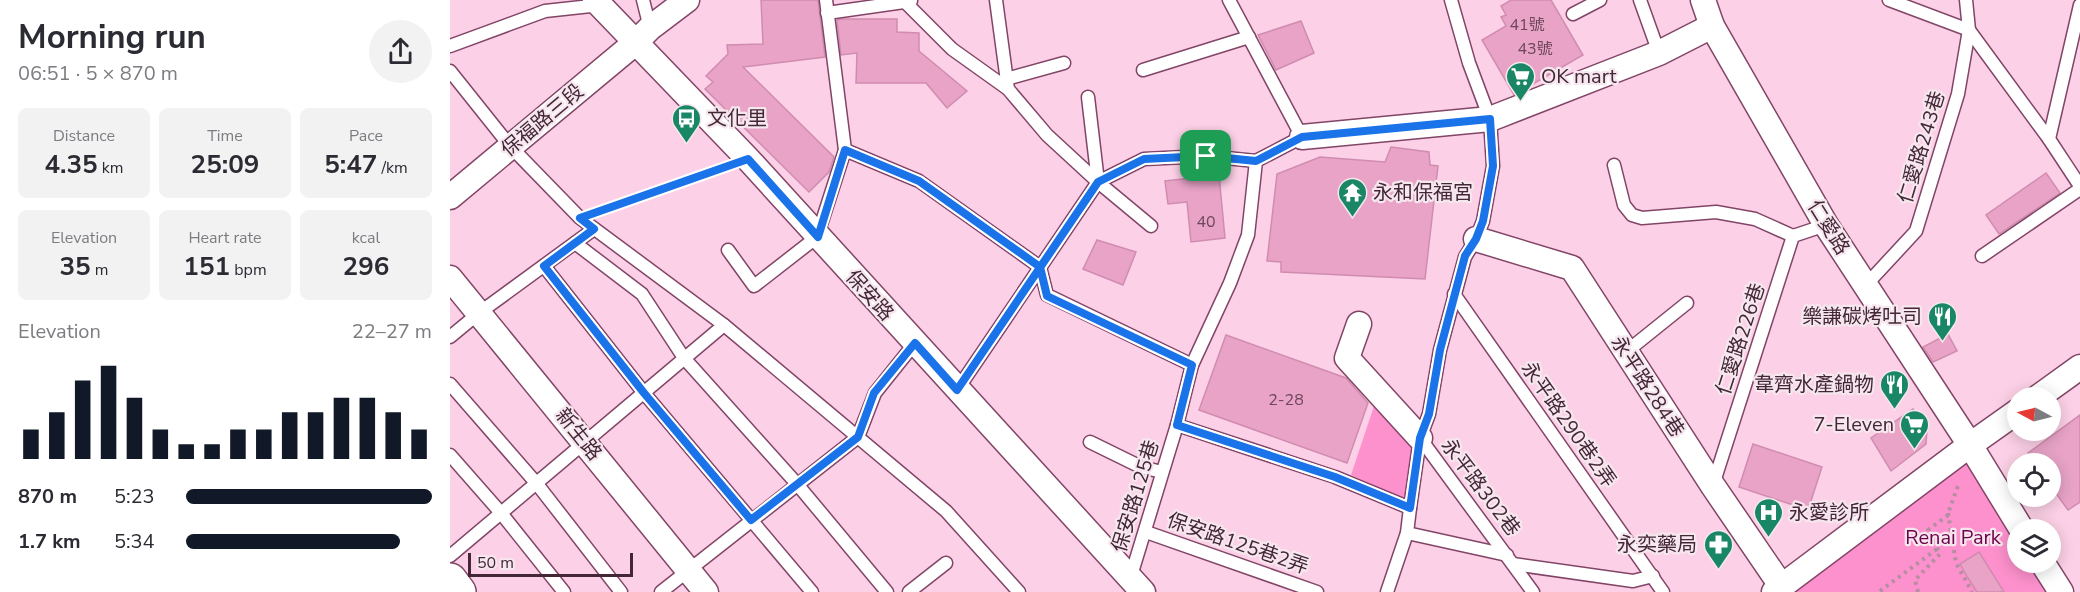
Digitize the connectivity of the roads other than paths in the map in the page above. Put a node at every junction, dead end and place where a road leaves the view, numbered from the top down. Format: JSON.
{"nodes":[{"id":1,"x":643,"y":0,"type":"edge"},
{"id":2,"x":687,"y":0,"type":"edge"},
{"id":3,"x":996,"y":0,"type":"edge"},
{"id":4,"x":1229,"y":0,"type":"edge"},
{"id":5,"x":1451,"y":0,"type":"edge"},
{"id":6,"x":1600,"y":0,"type":"edge"},
{"id":7,"x":1640,"y":0,"type":"edge"},
{"id":8,"x":1703,"y":0,"type":"edge"},
{"id":9,"x":1889,"y":0,"type":"edge"},
{"id":10,"x":1966,"y":0,"type":"edge"},
{"id":11,"x":910,"y":1,"type":"edge"},
{"id":12,"x":598,"y":3,"type":"edge"},
{"id":13,"x":2080,"y":5,"type":"edge"},
{"id":14,"x":827,"y":6,"type":"edge"},
{"id":15,"x":1573,"y":14,"type":"dead end"},
{"id":16,"x":1712,"y":26,"type":"junction"},
{"id":17,"x":1969,"y":30,"type":"junction"},
{"id":18,"x":643,"y":35,"type":"junction"},
{"id":19,"x":1249,"y":37,"type":"junction"},
{"id":20,"x":450,"y":46,"type":"edge"},
{"id":21,"x":1659,"y":53,"type":"junction"},
{"id":22,"x":1064,"y":63,"type":"dead end"},
{"id":23,"x":1143,"y":70,"type":"dead end"},
{"id":24,"x":450,"y":71,"type":"edge"},
{"id":25,"x":1007,"y":84,"type":"junction"},
{"id":26,"x":1088,"y":97,"type":"dead end"},
{"id":27,"x":1490,"y":119,"type":"junction"},
{"id":28,"x":1302,"y":137,"type":"junction"},
{"id":29,"x":2049,"y":140,"type":"junction"},
{"id":30,"x":510,"y":146,"type":"junction"},
{"id":31,"x":845,"y":150,"type":"junction"},
{"id":32,"x":1256,"y":161,"type":"junction"},
{"id":33,"x":1614,"y":165,"type":"dead end"},
{"id":34,"x":1098,"y":182,"type":"junction"},
{"id":35,"x":2078,"y":182,"type":"edge"},
{"id":36,"x":450,"y":197,"type":"edge"},
{"id":37,"x":1826,"y":225,"type":"junction"},
{"id":38,"x":1151,"y":226,"type":"dead end"},
{"id":39,"x":594,"y":229,"type":"junction"},
{"id":40,"x":1793,"y":236,"type":"junction"},
{"id":41,"x":818,"y":237,"type":"junction"},
{"id":42,"x":1476,"y":239,"type":"junction"},
{"id":43,"x":575,"y":243,"type":"junction"},
{"id":44,"x":728,"y":250,"type":"dead end"},
{"id":45,"x":1982,"y":256,"type":"dead end"},
{"id":46,"x":544,"y":266,"type":"junction"},
{"id":47,"x":1040,"y":267,"type":"junction"},
{"id":48,"x":450,"y":278,"type":"edge"},
{"id":49,"x":1866,"y":285,"type":"junction"},
{"id":50,"x":1454,"y":294,"type":"junction"},
{"id":51,"x":1687,"y":303,"type":"dead end"},
{"id":52,"x":479,"y":313,"type":"junction"},
{"id":53,"x":1359,"y":324,"type":"dead end"},
{"id":54,"x":724,"y":325,"type":"junction"},
{"id":55,"x":450,"y":337,"type":"edge"},
{"id":56,"x":915,"y":343,"type":"junction"},
{"id":57,"x":1626,"y":352,"type":"junction"},
{"id":58,"x":684,"y":358,"type":"junction"},
{"id":59,"x":1192,"y":365,"type":"junction"},
{"id":60,"x":2080,"y":367,"type":"edge"},
{"id":61,"x":450,"y":384,"type":"edge"},
{"id":62,"x":2052,"y":387,"type":"edge"},
{"id":63,"x":957,"y":390,"type":"junction"},
{"id":64,"x":644,"y":393,"type":"junction"},
{"id":65,"x":2007,"y":419,"type":"edge"},
{"id":66,"x":1177,"y":425,"type":"junction"},
{"id":67,"x":858,"y":437,"type":"junction"},
{"id":68,"x":1420,"y":438,"type":"junction"},
{"id":69,"x":585,"y":441,"type":"junction"},
{"id":70,"x":1090,"y":442,"type":"dead end"},
{"id":71,"x":1970,"y":445,"type":"junction"},
{"id":72,"x":450,"y":455,"type":"edge"},
{"id":73,"x":1162,"y":472,"type":"junction"},
{"id":74,"x":537,"y":484,"type":"junction"},
{"id":75,"x":796,"y":484,"type":"junction"},
{"id":76,"x":1713,"y":486,"type":"junction"},
{"id":77,"x":1410,"y":508,"type":"junction"},
{"id":78,"x":501,"y":513,"type":"junction"},
{"id":79,"x":2015,"y":519,"type":"edge"},
{"id":80,"x":751,"y":520,"type":"junction"},
{"id":81,"x":1146,"y":532,"type":"junction"},
{"id":82,"x":1407,"y":533,"type":"junction"},
{"id":83,"x":450,"y":556,"type":"edge"},
{"id":84,"x":1510,"y":560,"type":"junction"},
{"id":85,"x":946,"y":563,"type":"dead end"},
{"id":86,"x":688,"y":569,"type":"junction"},
{"id":87,"x":2049,"y":573,"type":"edge"},
{"id":88,"x":1653,"y":576,"type":"junction"},
{"id":89,"x":450,"y":580,"type":"edge"},
{"id":90,"x":1136,"y":586,"type":"edge"},
{"id":91,"x":1778,"y":589,"type":"edge"},
{"id":92,"x":459,"y":592,"type":"edge"},
{"id":93,"x":564,"y":592,"type":"edge"},
{"id":94,"x":621,"y":592,"type":"edge"},
{"id":95,"x":661,"y":592,"type":"edge"},
{"id":96,"x":706,"y":592,"type":"edge"},
{"id":97,"x":812,"y":592,"type":"edge"},
{"id":98,"x":887,"y":592,"type":"edge"},
{"id":99,"x":909,"y":592,"type":"edge"},
{"id":100,"x":1019,"y":592,"type":"edge"},
{"id":101,"x":1317,"y":592,"type":"edge"},
{"id":102,"x":1387,"y":592,"type":"edge"},
{"id":103,"x":1533,"y":592,"type":"edge"},
{"id":104,"x":1663,"y":592,"type":"edge"},
{"id":105,"x":2061,"y":592,"type":"edge"}],
"edges":[{"from":1,"to":18,"type":"lane"},
{"from":2,"to":18,"type":"street","name":"保福路三段"},
{"from":3,"to":25,"type":"lane"},
{"from":4,"to":19,"type":"lane"},
{"from":5,"to":27,"type":"lane"},
{"from":6,"to":15,"type":"lane"},
{"from":7,"to":21,"type":"lane"},
{"from":8,"to":16,"type":"street","name":"仁愛路"},
{"from":9,"to":17,"type":"lane"},
{"from":10,"to":17,"type":"lane","name":"仁愛路243巷"},
{"from":11,"to":14,"type":"lane"},
{"from":11,"to":25,"type":"lane"},
{"from":12,"to":18,"type":"street","name":"保安路"},
{"from":12,"to":20,"type":"lane"},
{"from":13,"to":29,"type":"lane"},
{"from":14,"to":31,"type":"lane"},
{"from":16,"to":21,"type":"street"},
{"from":16,"to":37,"type":"street","name":"仁愛路"},
{"from":17,"to":29,"type":"lane"},
{"from":17,"to":49,"type":"lane","name":"仁愛路243巷"},
{"from":18,"to":30,"type":"street","name":"保福路三段"},
{"from":18,"to":41,"type":"street","name":"保安路"},
{"from":19,"to":23,"type":"lane"},
{"from":19,"to":28,"type":"lane"},
{"from":21,"to":27,"type":"street"},
{"from":22,"to":25,"type":"lane"},
{"from":24,"to":30,"type":"lane"},
{"from":25,"to":34,"type":"lane"},
{"from":26,"to":34,"type":"lane"},
{"from":27,"to":28,"type":"street"},
{"from":27,"to":42,"type":"lane"},
{"from":28,"to":32,"type":"lane"},
{"from":29,"to":35,"type":"lane"},
{"from":30,"to":36,"type":"street","name":"保福路三段"},
{"from":30,"to":39,"type":"lane"},
{"from":31,"to":41,"type":"lane"},
{"from":31,"to":47,"type":"lane"},
{"from":32,"to":34,"type":"lane"},
{"from":32,"to":59,"type":"lane","name":"保安路125巷"},
{"from":33,"to":40,"type":"lane"},
{"from":34,"to":38,"type":"lane"},
{"from":34,"to":47,"type":"lane"},
{"from":35,"to":45,"type":"lane"},
{"from":37,"to":40,"type":"lane"},
{"from":37,"to":49,"type":"street","name":"仁愛路"},
{"from":39,"to":43,"type":"lane"},
{"from":39,"to":54,"type":"lane"},
{"from":40,"to":76,"type":"lane","name":"仁愛路226巷"},
{"from":41,"to":44,"type":"lane"},
{"from":41,"to":56,"type":"street","name":"保安路"},
{"from":42,"to":50,"type":"lane"},
{"from":42,"to":57,"type":"street","name":"永平路284巷"},
{"from":43,"to":46,"type":"lane"},
{"from":43,"to":58,"type":"lane"},
{"from":46,"to":52,"type":"lane"},
{"from":46,"to":64,"type":"lane"},
{"from":47,"to":59,"type":"lane"},
{"from":47,"to":63,"type":"lane"},
{"from":48,"to":52,"type":"street","name":"新生路"},
{"from":49,"to":71,"type":"street","name":"仁愛路"},
{"from":50,"to":68,"type":"lane","name":"永平路302巷"},
{"from":50,"to":88,"type":"lane","name":"永平路290巷2弄"},
{"from":51,"to":57,"type":"lane"},
{"from":52,"to":55,"type":"lane"},
{"from":52,"to":69,"type":"street","name":"新生路"},
{"from":53,"to":68,"type":"street"},
{"from":54,"to":58,"type":"lane"},
{"from":54,"to":67,"type":"lane"},
{"from":56,"to":63,"type":"street","name":"保安路"},
{"from":56,"to":67,"type":"lane"},
{"from":57,"to":76,"type":"street","name":"永平路284巷"},
{"from":58,"to":64,"type":"lane"},
{"from":58,"to":75,"type":"lane"},
{"from":59,"to":66,"type":"lane","name":"保安路125巷"},
{"from":60,"to":62,"type":"street"},
{"from":61,"to":74,"type":"lane"},
{"from":63,"to":90,"type":"street","name":"保安路"},
{"from":64,"to":69,"type":"lane"},
{"from":64,"to":80,"type":"lane"},
{"from":65,"to":71,"type":"street"},
{"from":66,"to":73,"type":"lane","name":"保安路125巷"},
{"from":66,"to":77,"type":"lane"},
{"from":67,"to":75,"type":"lane"},
{"from":67,"to":100,"type":"lane"},
{"from":68,"to":77,"type":"lane"},
{"from":68,"to":84,"type":"lane","name":"永平路302巷"},
{"from":69,"to":74,"type":"lane"},
{"from":69,"to":86,"type":"street","name":"新生路"},
{"from":70,"to":73,"type":"lane"},
{"from":71,"to":79,"type":"street","name":"仁愛路"},
{"from":71,"to":91,"type":"street"},
{"from":72,"to":78,"type":"lane"},
{"from":73,"to":81,"type":"lane","name":"保安路125巷"},
{"from":74,"to":78,"type":"lane"},
{"from":74,"to":94,"type":"lane"},
{"from":75,"to":80,"type":"lane"},
{"from":75,"to":98,"type":"lane"},
{"from":76,"to":91,"type":"street","name":"永平路284巷"},
{"from":77,"to":82,"type":"lane"},
{"from":78,"to":83,"type":"lane"},
{"from":78,"to":93,"type":"lane"},
{"from":80,"to":86,"type":"lane"},
{"from":80,"to":97,"type":"lane"},
{"from":81,"to":90,"type":"lane","name":"保安路125巷"},
{"from":81,"to":101,"type":"lane","name":"保安路125巷2弄"},
{"from":82,"to":84,"type":"lane"},
{"from":82,"to":102,"type":"lane"},
{"from":84,"to":88,"type":"lane"},
{"from":84,"to":103,"type":"lane","name":"永平路302巷"},
{"from":85,"to":99,"type":"lane"},
{"from":86,"to":95,"type":"lane"},
{"from":86,"to":96,"type":"street","name":"新生路"},
{"from":87,"to":105,"type":"street"},
{"from":88,"to":104,"type":"lane","name":"永平路290巷2弄"},
{"from":89,"to":92,"type":"main road"}]}
